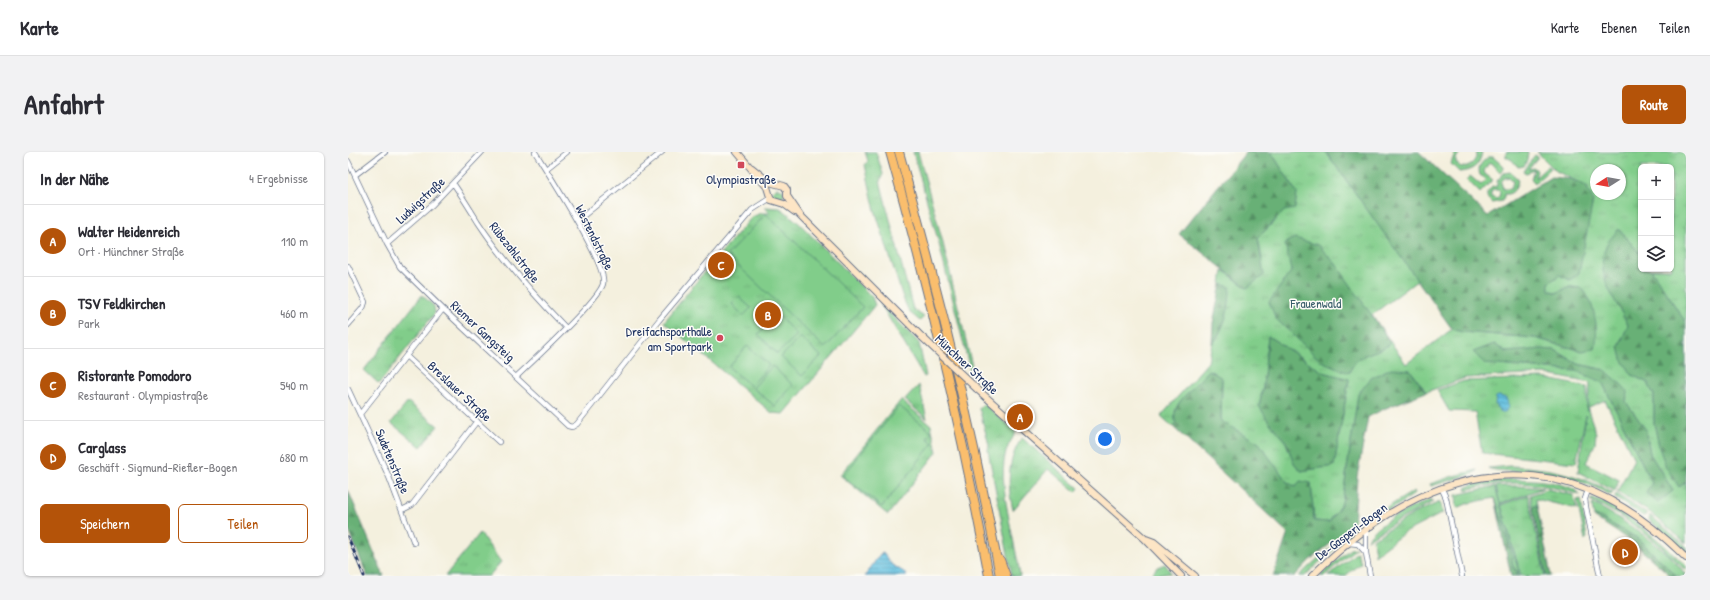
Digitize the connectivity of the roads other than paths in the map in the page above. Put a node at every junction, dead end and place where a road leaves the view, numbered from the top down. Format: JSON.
{"nodes":[{"id":1,"x":385,"y":152,"type":"edge"},
{"id":2,"x":482,"y":152,"type":"edge"},
{"id":3,"x":536,"y":152,"type":"edge"},
{"id":4,"x":567,"y":152,"type":"edge"},
{"id":5,"x":662,"y":152,"type":"edge"},
{"id":6,"x":737,"y":152,"type":"edge"},
{"id":7,"x":890,"y":152,"type":"edge"},
{"id":8,"x":899,"y":152,"type":"edge"},
{"id":9,"x":348,"y":161,"type":"edge"},
{"id":10,"x":752,"y":168,"type":"junction"},
{"id":11,"x":546,"y":169,"type":"junction"},
{"id":12,"x":355,"y":176,"type":"junction"},
{"id":13,"x":454,"y":183,"type":"junction"},
{"id":14,"x":774,"y":184,"type":"junction"},
{"id":15,"x":768,"y":190,"type":"junction"},
{"id":16,"x":787,"y":196,"type":"junction"},
{"id":17,"x":769,"y":199,"type":"junction"},
{"id":18,"x":780,"y":203,"type":"junction"},
{"id":19,"x":800,"y":215,"type":"junction"},
{"id":20,"x":577,"y":221,"type":"junction"},
{"id":21,"x":387,"y":244,"type":"junction"},
{"id":22,"x":348,"y":266,"type":"edge"},
{"id":23,"x":442,"y":309,"type":"junction"},
{"id":24,"x":348,"y":326,"type":"edge"},
{"id":25,"x":566,"y":328,"type":"junction"},
{"id":26,"x":406,"y":356,"type":"junction"},
{"id":27,"x":516,"y":377,"type":"junction"},
{"id":28,"x":348,"y":390,"type":"edge"},
{"id":29,"x":360,"y":414,"type":"junction"},
{"id":30,"x":477,"y":421,"type":"junction"},
{"id":31,"x":499,"y":442,"type":"dead end"},
{"id":32,"x":1442,"y":488,"type":"junction"},
{"id":33,"x":1588,"y":490,"type":"junction"},
{"id":34,"x":402,"y":510,"type":"junction"},
{"id":35,"x":1366,"y":530,"type":"junction"},
{"id":36,"x":1144,"y":538,"type":"junction"},
{"id":37,"x":414,"y":543,"type":"dead end"},
{"id":38,"x":1349,"y":543,"type":"junction"},
{"id":39,"x":995,"y":552,"type":"junction"},
{"id":40,"x":1366,"y":553,"type":"junction"},
{"id":41,"x":1686,"y":558,"type":"edge"},
{"id":42,"x":989,"y":576,"type":"edge"},
{"id":43,"x":1000,"y":576,"type":"edge"},
{"id":44,"x":1006,"y":576,"type":"edge"},
{"id":45,"x":1181,"y":576,"type":"edge"},
{"id":46,"x":1195,"y":576,"type":"edge"},
{"id":47,"x":1312,"y":576,"type":"edge"},
{"id":48,"x":1370,"y":576,"type":"edge"},
{"id":49,"x":1462,"y":576,"type":"edge"},
{"id":50,"x":1600,"y":576,"type":"edge"}],
"edges":[{"from":1,"to":12,"type":"street"},
{"from":2,"to":13,"type":"street","name":"Ludwigstraße"},
{"from":3,"to":11,"type":"street","name":"Westendstraße"},
{"from":4,"to":11,"type":"street"},
{"from":5,"to":20,"type":"street"},
{"from":6,"to":10,"type":"street","name":"Münchner Straße"},
{"from":7,"to":42,"type":"highway"},
{"from":8,"to":39,"type":"highway"},
{"from":9,"to":12,"type":"street","name":"Riemer Gangsteig"},
{"from":10,"to":14,"type":"street","name":"Münchner Straße"},
{"from":10,"to":15,"type":"street","name":"Münchner Straße"},
{"from":11,"to":20,"type":"street","name":"Westendstraße"},
{"from":12,"to":21,"type":"street","name":"Riemer Gangsteig"},
{"from":13,"to":21,"type":"street","name":"Ludwigstraße"},
{"from":13,"to":25,"type":"street","name":"Rübezahlstraße"},
{"from":14,"to":15,"type":"street"},
{"from":14,"to":16,"type":"street","name":"Münchner Straße"},
{"from":15,"to":17,"type":"street","name":"Münchner Straße"},
{"from":16,"to":18,"type":"street"},
{"from":16,"to":19,"type":"street","name":"Münchner Straße"},
{"from":17,"to":18,"type":"street","name":"Münchner Straße"},
{"from":17,"to":27,"type":"street","name":"Riemer Gangsteig"},
{"from":18,"to":19,"type":"street","name":"Münchner Straße"},
{"from":19,"to":36,"type":"street","name":"Münchner Straße","bridge":true},
{"from":20,"to":25,"type":"street","name":"Westendstraße"},
{"from":21,"to":23,"type":"street","name":"Riemer Gangsteig"},
{"from":22,"to":24,"type":"street"},
{"from":23,"to":26,"type":"street"},
{"from":23,"to":27,"type":"street","name":"Riemer Gangsteig"},
{"from":25,"to":27,"type":"street","name":"Westendstraße"},
{"from":26,"to":29,"type":"street"},
{"from":26,"to":30,"type":"street","name":"Breslauer Straße"},
{"from":28,"to":29,"type":"street","name":"Sudetenstraße"},
{"from":29,"to":34,"type":"street","name":"Sudetenstraße"},
{"from":30,"to":31,"type":"street","name":"Breslauer Straße"},
{"from":30,"to":34,"type":"street"},
{"from":32,"to":33,"type":"street","name":"De-Gasperi-Bogen"},
{"from":32,"to":35,"type":"street","name":"De-Gasperi-Bogen"},
{"from":32,"to":49,"type":"street"},
{"from":33,"to":41,"type":"street","name":"De-Gasperi-Bogen"},
{"from":33,"to":50,"type":"street"},
{"from":34,"to":37,"type":"street","name":"Sudetenstraße"},
{"from":35,"to":38,"type":"street","name":"De-Gasperi-Bogen"},
{"from":35,"to":40,"type":"street"},
{"from":36,"to":45,"type":"street","name":"Münchner Straße"},
{"from":36,"to":46,"type":"street","name":"Münchner Straße"},
{"from":38,"to":40,"type":"street"},
{"from":38,"to":47,"type":"street","name":"De-Gasperi-Bogen"},
{"from":39,"to":43,"type":"highway"},
{"from":39,"to":44,"type":"highway"},
{"from":40,"to":48,"type":"street"}]}
